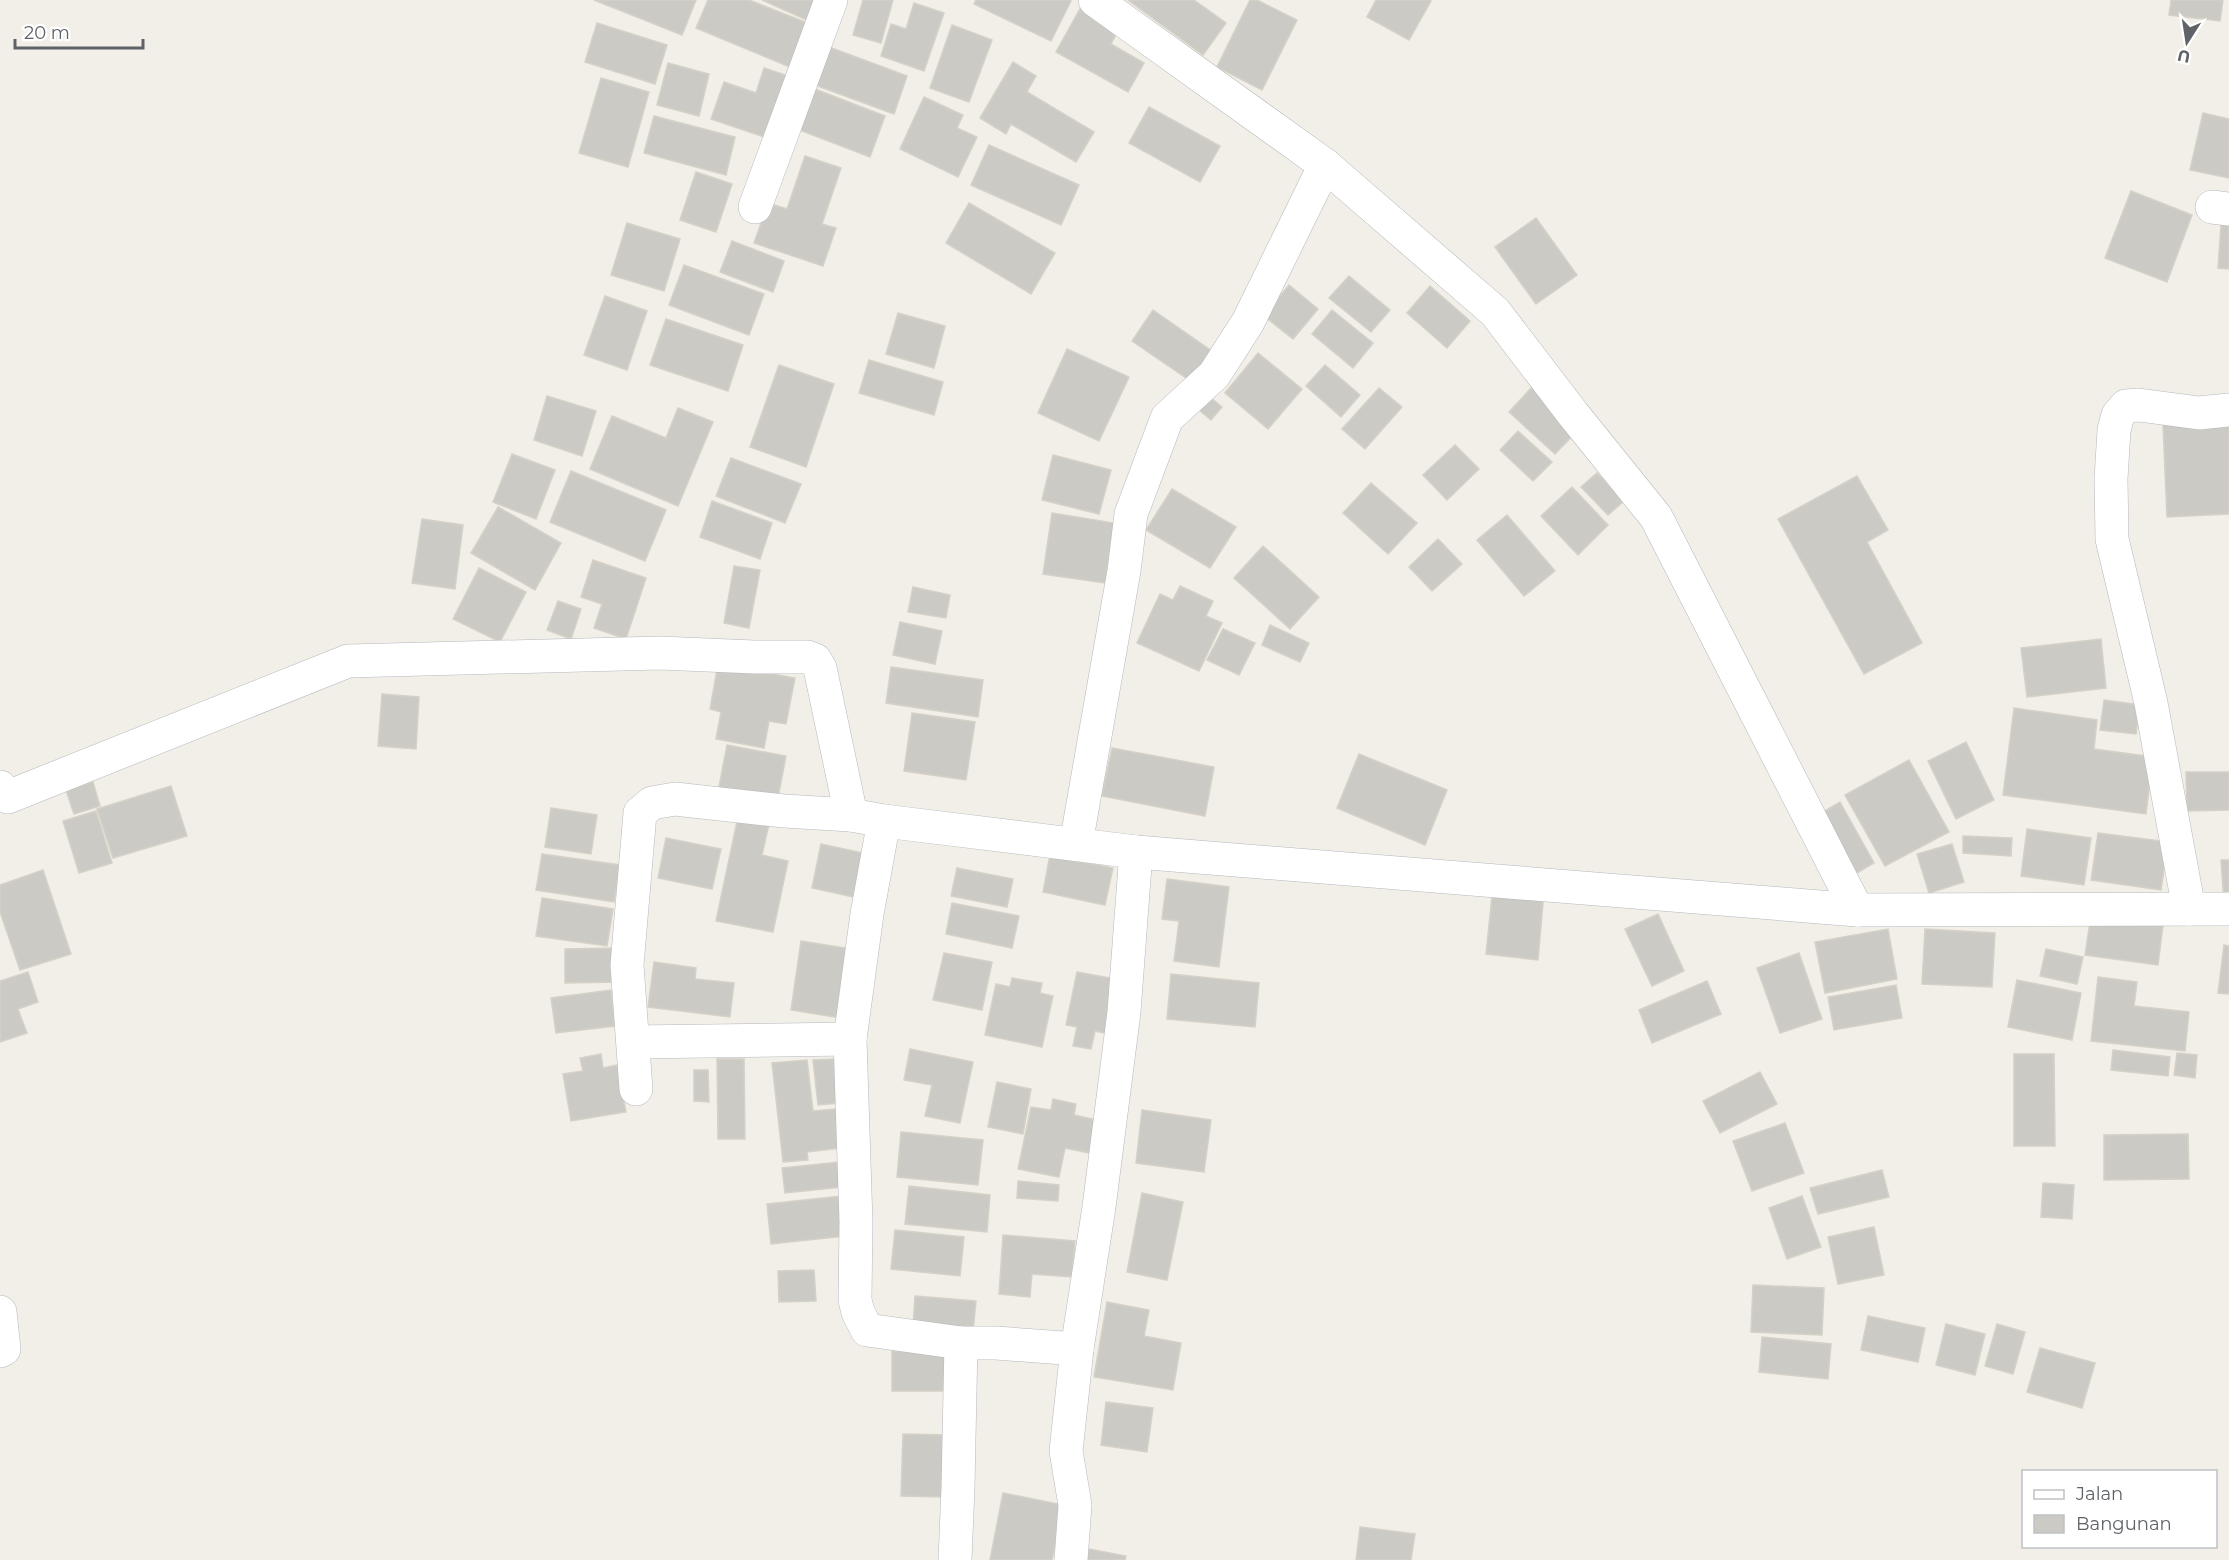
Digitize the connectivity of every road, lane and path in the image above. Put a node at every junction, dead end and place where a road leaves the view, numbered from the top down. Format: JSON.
{"nodes":[{"id":1,"x":831,"y":0,"type":"edge"},
{"id":2,"x":1095,"y":0,"type":"edge"},
{"id":3,"x":1325,"y":165,"type":"junction"},
{"id":4,"x":755,"y":207,"type":"dead end"},
{"id":5,"x":2229,"y":411,"type":"edge"},
{"id":6,"x":3,"y":797,"type":"edge"},
{"id":7,"x":851,"y":815,"type":"junction"},
{"id":8,"x":884,"y":821,"type":"junction"},
{"id":9,"x":1076,"y":844,"type":"junction"},
{"id":10,"x":1136,"y":852,"type":"junction"},
{"id":11,"x":2189,"y":909,"type":"junction"},
{"id":12,"x":2229,"y":909,"type":"edge"},
{"id":13,"x":1857,"y":910,"type":"junction"},
{"id":14,"x":850,"y":1039,"type":"junction"},
{"id":15,"x":633,"y":1042,"type":"junction"},
{"id":16,"x":636,"y":1089,"type":"dead end"},
{"id":17,"x":0,"y":1312,"type":"edge"},
{"id":18,"x":961,"y":1342,"type":"junction"},
{"id":19,"x":1077,"y":1349,"type":"junction"},
{"id":20,"x":0,"y":1351,"type":"edge"},
{"id":21,"x":954,"y":1560,"type":"edge"},
{"id":22,"x":1071,"y":1560,"type":"edge"}],
"edges":[{"from":1,"to":4,"type":"street"},
{"from":2,"to":3,"type":"street"},
{"from":3,"to":9,"type":"street"},
{"from":3,"to":13,"type":"street"},
{"from":5,"to":11,"type":"street"},
{"from":6,"to":7,"type":"street"},
{"from":7,"to":8,"type":"street"},
{"from":7,"to":15,"type":"street"},
{"from":8,"to":9,"type":"street"},
{"from":8,"to":14,"type":"street"},
{"from":9,"to":10,"type":"street"},
{"from":10,"to":13,"type":"street"},
{"from":10,"to":19,"type":"street"},
{"from":11,"to":12,"type":"street"},
{"from":11,"to":13,"type":"street"},
{"from":14,"to":15,"type":"street"},
{"from":14,"to":18,"type":"street"},
{"from":15,"to":16,"type":"street"},
{"from":17,"to":20,"type":"street"},
{"from":18,"to":19,"type":"street"},
{"from":18,"to":21,"type":"street"},
{"from":19,"to":22,"type":"street"}]}
